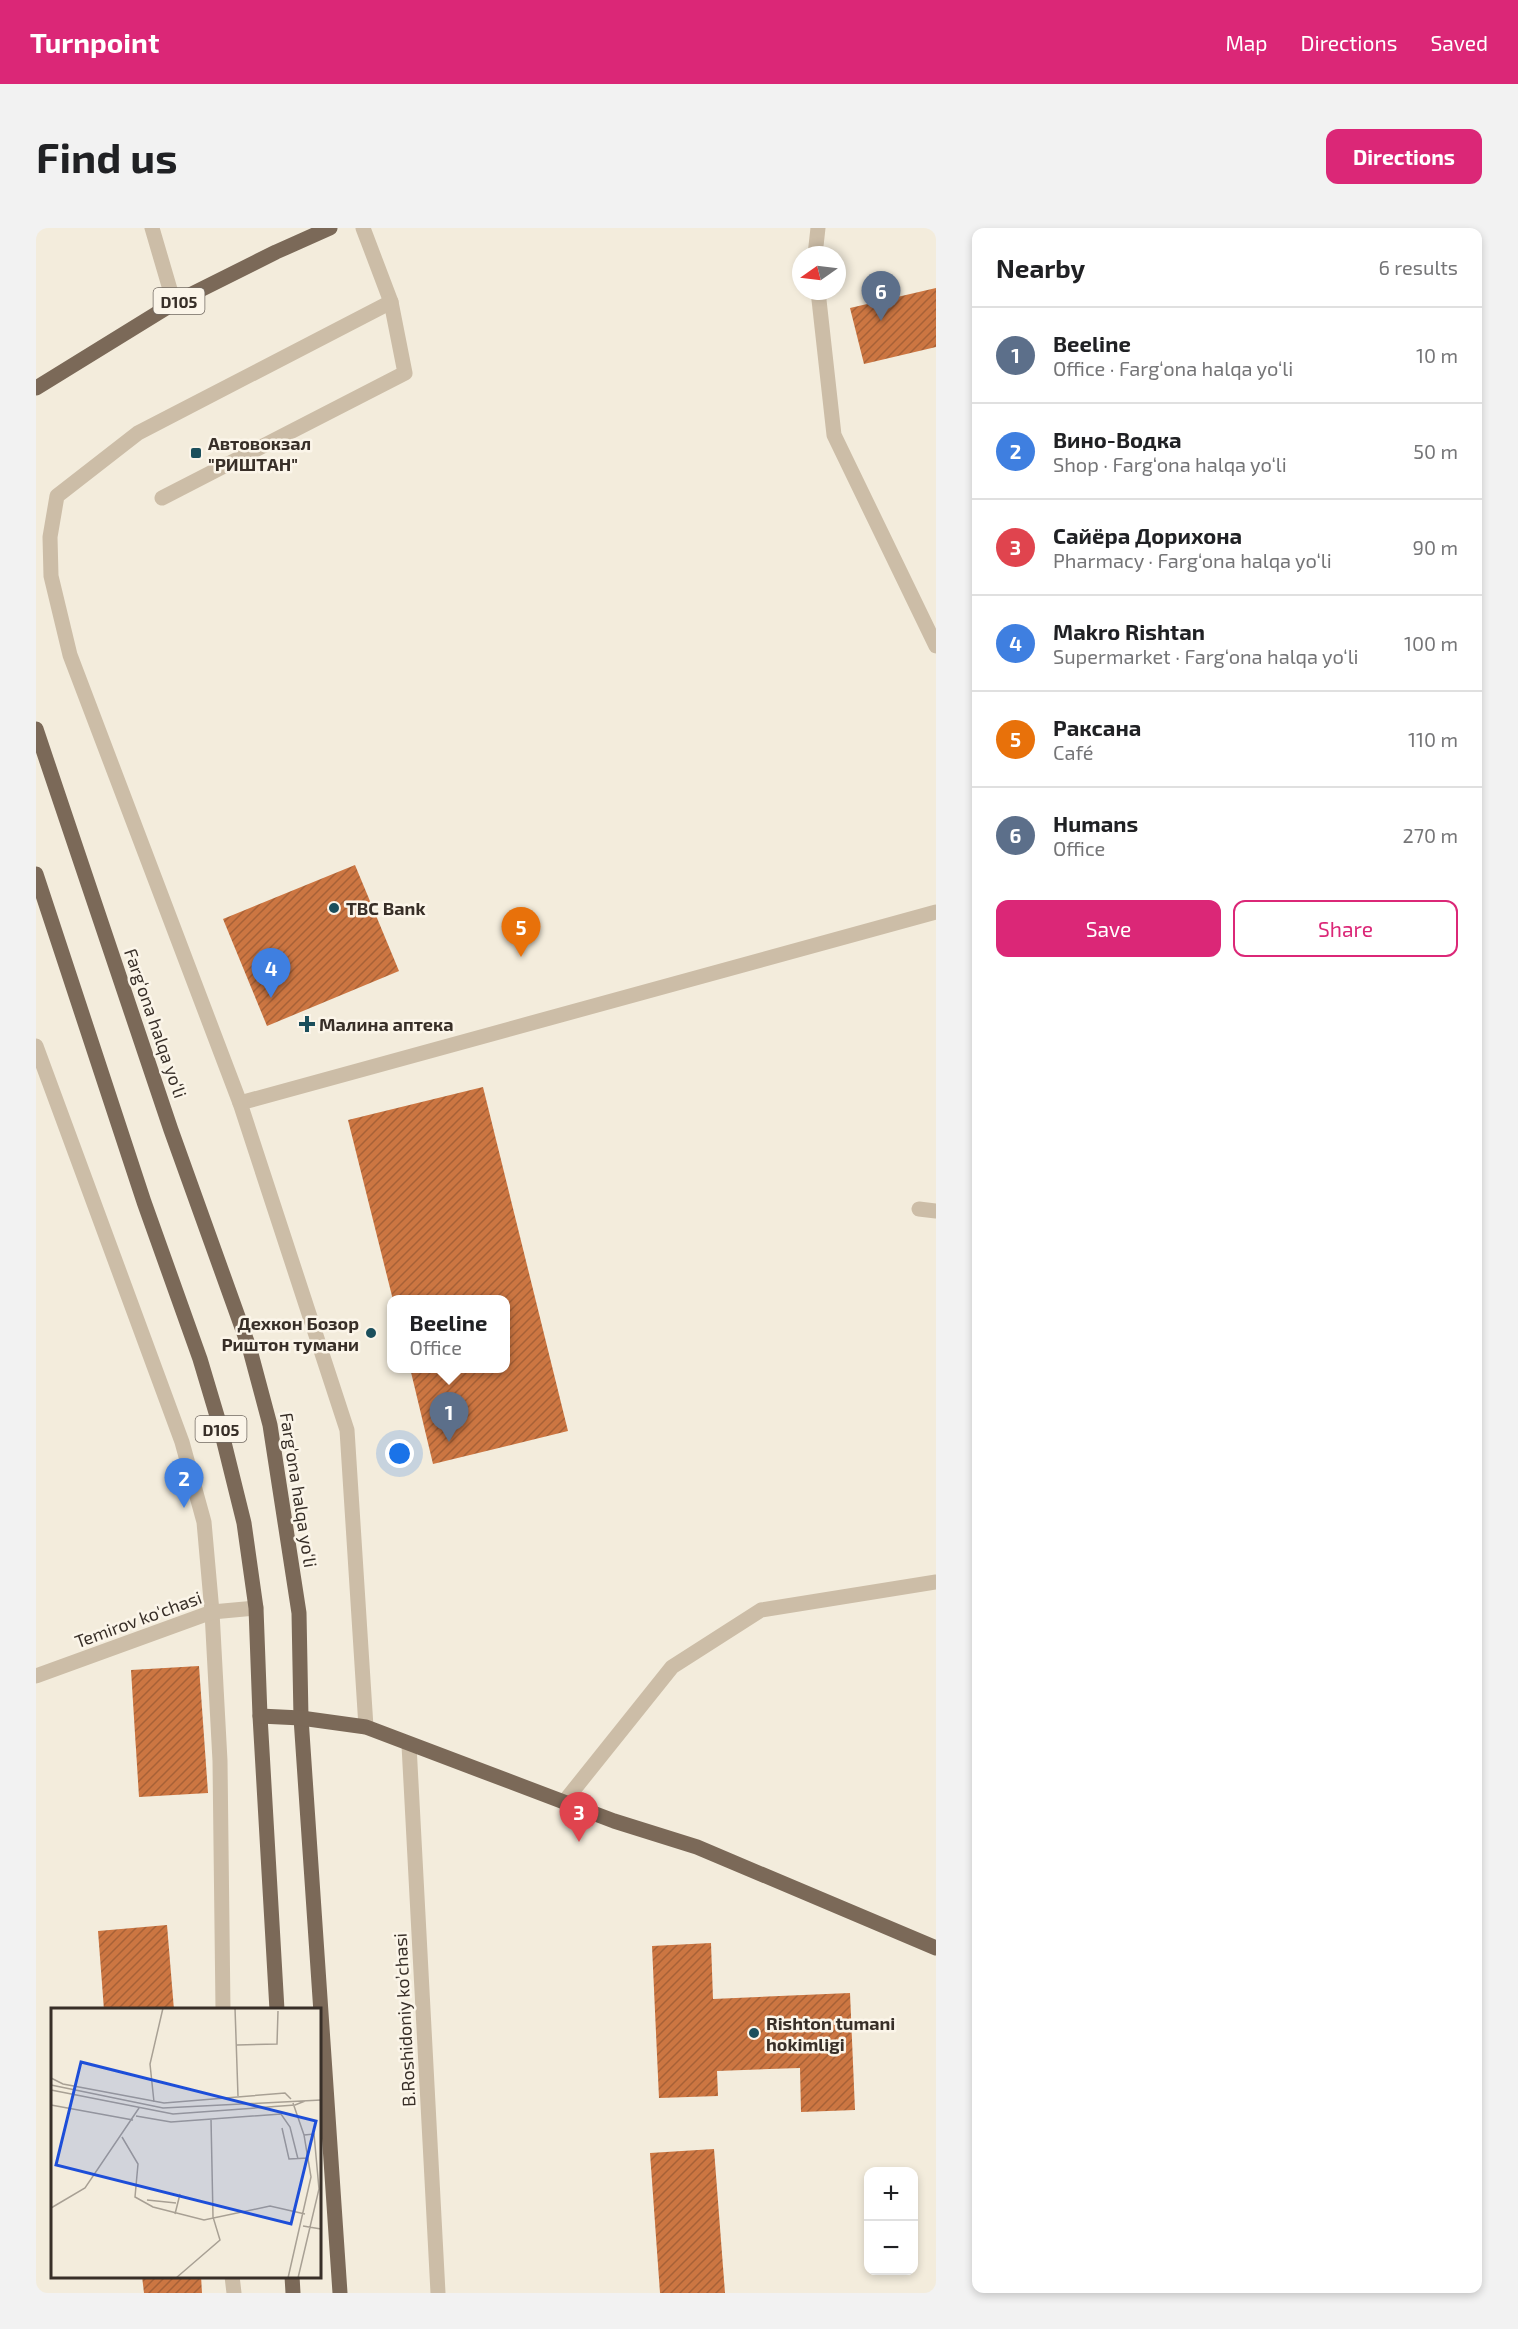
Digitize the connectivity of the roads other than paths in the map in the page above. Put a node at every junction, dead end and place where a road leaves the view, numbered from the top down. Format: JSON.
{"nodes":[{"id":1,"x":152,"y":228,"type":"edge"},
{"id":2,"x":330,"y":228,"type":"edge"},
{"id":3,"x":363,"y":228,"type":"edge"},
{"id":4,"x":818,"y":228,"type":"edge"},
{"id":5,"x":816,"y":246,"type":"edge"},
{"id":6,"x":819,"y":300,"type":"edge"},
{"id":7,"x":174,"y":303,"type":"junction"},
{"id":8,"x":392,"y":303,"type":"junction"},
{"id":9,"x":36,"y":388,"type":"edge"},
{"id":10,"x":162,"y":498,"type":"dead end"},
{"id":11,"x":936,"y":646,"type":"edge"},
{"id":12,"x":36,"y":729,"type":"edge"},
{"id":13,"x":36,"y":874,"type":"edge"},
{"id":14,"x":936,"y":912,"type":"edge"},
{"id":15,"x":36,"y":1046,"type":"edge"},
{"id":16,"x":240,"y":1102,"type":"junction"},
{"id":17,"x":919,"y":1209,"type":"dead end"},
{"id":18,"x":936,"y":1211,"type":"edge"},
{"id":19,"x":936,"y":1582,"type":"edge"},
{"id":20,"x":256,"y":1608,"type":"junction"},
{"id":21,"x":212,"y":1612,"type":"junction"},
{"id":22,"x":36,"y":1676,"type":"edge"},
{"id":23,"x":260,"y":1716,"type":"junction"},
{"id":24,"x":301,"y":1718,"type":"junction"},
{"id":25,"x":366,"y":1727,"type":"junction"},
{"id":26,"x":409,"y":1745,"type":"junction"},
{"id":27,"x":564,"y":1802,"type":"junction"},
{"id":28,"x":936,"y":1948,"type":"edge"},
{"id":29,"x":224,"y":2008,"type":"edge"},
{"id":30,"x":277,"y":2008,"type":"edge"},
{"id":31,"x":321,"y":2008,"type":"edge"},
{"id":32,"x":321,"y":2013,"type":"edge"},
{"id":33,"x":232,"y":2278,"type":"edge"},
{"id":34,"x":292,"y":2278,"type":"edge"},
{"id":35,"x":234,"y":2293,"type":"edge"},
{"id":36,"x":293,"y":2293,"type":"edge"},
{"id":37,"x":340,"y":2293,"type":"edge"},
{"id":38,"x":438,"y":2293,"type":"edge"}],
"edges":[{"from":1,"to":7,"type":"street"},
{"from":2,"to":7,"type":"main road","number":"D105"},
{"from":3,"to":8,"type":"street"},
{"from":4,"to":5,"type":"street"},
{"from":6,"to":11,"type":"street"},
{"from":7,"to":9,"type":"main road","number":"D105"},
{"from":8,"to":10,"type":"street"},
{"from":8,"to":16,"type":"street"},
{"from":12,"to":24,"type":"main road","name":"Farg‘ona halqa yo‘li","number":"D105"},
{"from":13,"to":20,"type":"main road","number":"D105"},
{"from":14,"to":16,"type":"street"},
{"from":15,"to":21,"type":"street"},
{"from":16,"to":25,"type":"street"},
{"from":17,"to":18,"type":"street"},
{"from":19,"to":27,"type":"street"},
{"from":20,"to":21,"type":"street","name":"Temirov ko'chasi"},
{"from":20,"to":23,"type":"main road","number":"D105"},
{"from":21,"to":22,"type":"street","name":"Temirov ko'chasi"},
{"from":21,"to":29,"type":"street"},
{"from":23,"to":24,"type":"main road"},
{"from":23,"to":30,"type":"main road","number":"D105"},
{"from":24,"to":25,"type":"main road"},
{"from":24,"to":31,"type":"main road","name":"Farg‘ona halqa yo‘li","number":"D105"},
{"from":25,"to":26,"type":"main road"},
{"from":26,"to":27,"type":"main road"},
{"from":26,"to":38,"type":"street","name":"B.Roshidoniy ko’chasi"},
{"from":27,"to":28,"type":"main road"},
{"from":32,"to":37,"type":"main road","name":"Farg‘ona halqa yo‘li","number":"D105"},
{"from":33,"to":35,"type":"street"},
{"from":34,"to":36,"type":"main road"}]}
